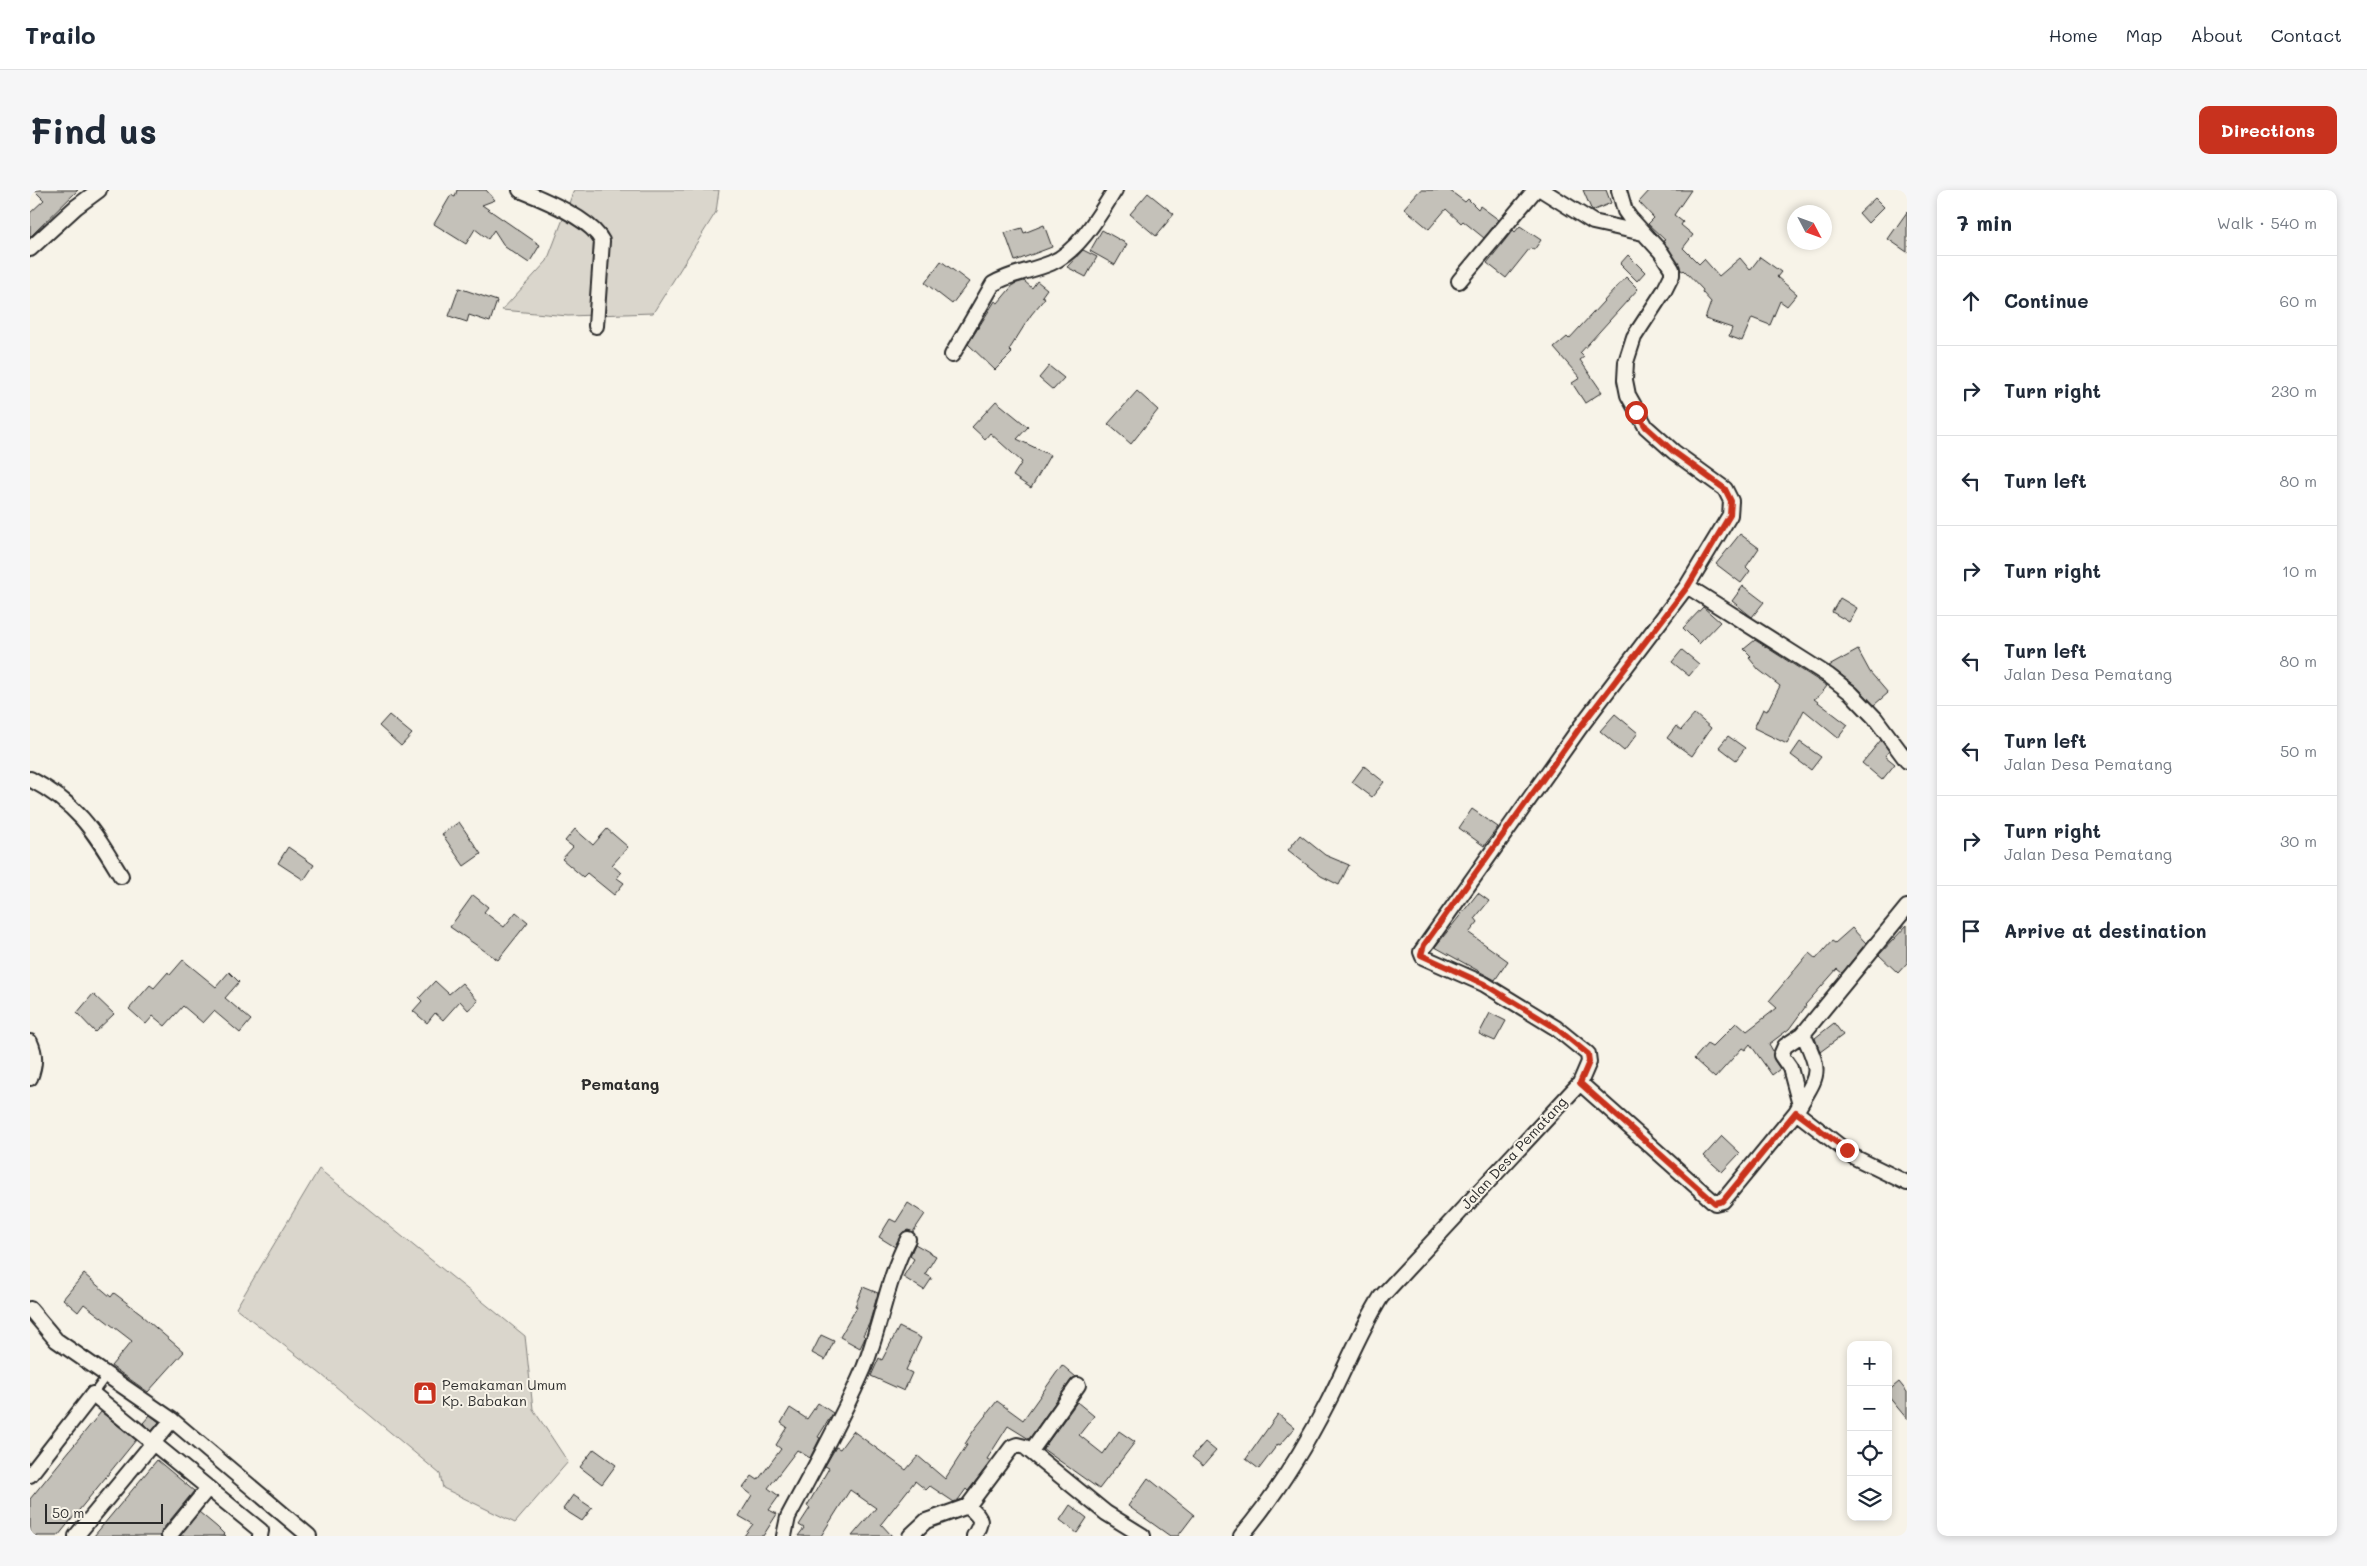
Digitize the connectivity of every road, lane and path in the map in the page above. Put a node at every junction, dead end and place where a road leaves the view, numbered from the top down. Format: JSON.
{"nodes":[{"id":1,"x":99,"y":190,"type":"edge"},
{"id":2,"x":520,"y":190,"type":"edge"},
{"id":3,"x":1115,"y":190,"type":"edge"},
{"id":4,"x":1535,"y":190,"type":"edge"},
{"id":5,"x":1542,"y":190,"type":"edge"},
{"id":6,"x":1619,"y":190,"type":"edge"},
{"id":7,"x":1643,"y":232,"type":"junction"},
{"id":8,"x":30,"y":249,"type":"edge"},
{"id":9,"x":1459,"y":281,"type":"dead end"},
{"id":10,"x":596,"y":326,"type":"dead end"},
{"id":11,"x":952,"y":355,"type":"dead end"},
{"id":12,"x":1688,"y":586,"type":"junction"},
{"id":13,"x":1907,"y":760,"type":"edge"},
{"id":14,"x":30,"y":779,"type":"edge"},
{"id":15,"x":120,"y":876,"type":"dead end"},
{"id":16,"x":1907,"y":907,"type":"edge"},
{"id":17,"x":1803,"y":1034,"type":"junction"},
{"id":18,"x":30,"y":1042,"type":"edge"},
{"id":19,"x":30,"y":1078,"type":"edge"},
{"id":20,"x":1580,"y":1083,"type":"junction"},
{"id":21,"x":1798,"y":1109,"type":"junction"},
{"id":22,"x":1907,"y":1183,"type":"edge"},
{"id":23,"x":908,"y":1238,"type":"dead end"},
{"id":24,"x":30,"y":1309,"type":"edge"},
{"id":25,"x":107,"y":1375,"type":"junction"},
{"id":26,"x":1078,"y":1385,"type":"dead end"},
{"id":27,"x":93,"y":1394,"type":"junction"},
{"id":28,"x":172,"y":1420,"type":"junction"},
{"id":29,"x":154,"y":1442,"type":"junction"},
{"id":30,"x":1031,"y":1451,"type":"junction"},
{"id":31,"x":30,"y":1475,"type":"edge"},
{"id":32,"x":208,"y":1488,"type":"junction"},
{"id":33,"x":968,"y":1506,"type":"junction"},
{"id":34,"x":261,"y":1535,"type":"edge"},
{"id":35,"x":76,"y":1536,"type":"edge"},
{"id":36,"x":169,"y":1536,"type":"edge"},
{"id":37,"x":309,"y":1536,"type":"edge"},
{"id":38,"x":784,"y":1536,"type":"edge"},
{"id":39,"x":910,"y":1536,"type":"edge"},
{"id":40,"x":974,"y":1536,"type":"edge"},
{"id":41,"x":1143,"y":1536,"type":"edge"},
{"id":42,"x":1241,"y":1536,"type":"edge"}],
"edges":[{"from":1,"to":8,"type":"street"},
{"from":2,"to":10,"type":"street"},
{"from":3,"to":11,"type":"street"},
{"from":4,"to":9,"type":"street"},
{"from":5,"to":7,"type":"street"},
{"from":6,"to":7,"type":"street"},
{"from":7,"to":12,"type":"street"},
{"from":12,"to":13,"type":"street"},
{"from":12,"to":20,"type":"street"},
{"from":14,"to":15,"type":"street"},
{"from":16,"to":17,"type":"street"},
{"from":17,"to":21,"type":"street"},
{"from":17,"to":21,"type":"street"},
{"from":18,"to":19,"type":"street"},
{"from":20,"to":21,"type":"street"},
{"from":20,"to":42,"type":"street","name":"Jalan Desa Pematang"},
{"from":21,"to":22,"type":"street"},
{"from":23,"to":38,"type":"street"},
{"from":24,"to":25,"type":"street"},
{"from":25,"to":27,"type":"lane"},
{"from":25,"to":28,"type":"street"},
{"from":26,"to":30,"type":"street"},
{"from":27,"to":29,"type":"street"},
{"from":27,"to":31,"type":"street"},
{"from":28,"to":29,"type":"street"},
{"from":28,"to":37,"type":"street"},
{"from":29,"to":32,"type":"street"},
{"from":29,"to":35,"type":"street"},
{"from":30,"to":33,"type":"street"},
{"from":30,"to":41,"type":"street"},
{"from":32,"to":34,"type":"street"},
{"from":32,"to":36,"type":"street"},
{"from":33,"to":39,"type":"street"},
{"from":33,"to":40,"type":"street"}]}
